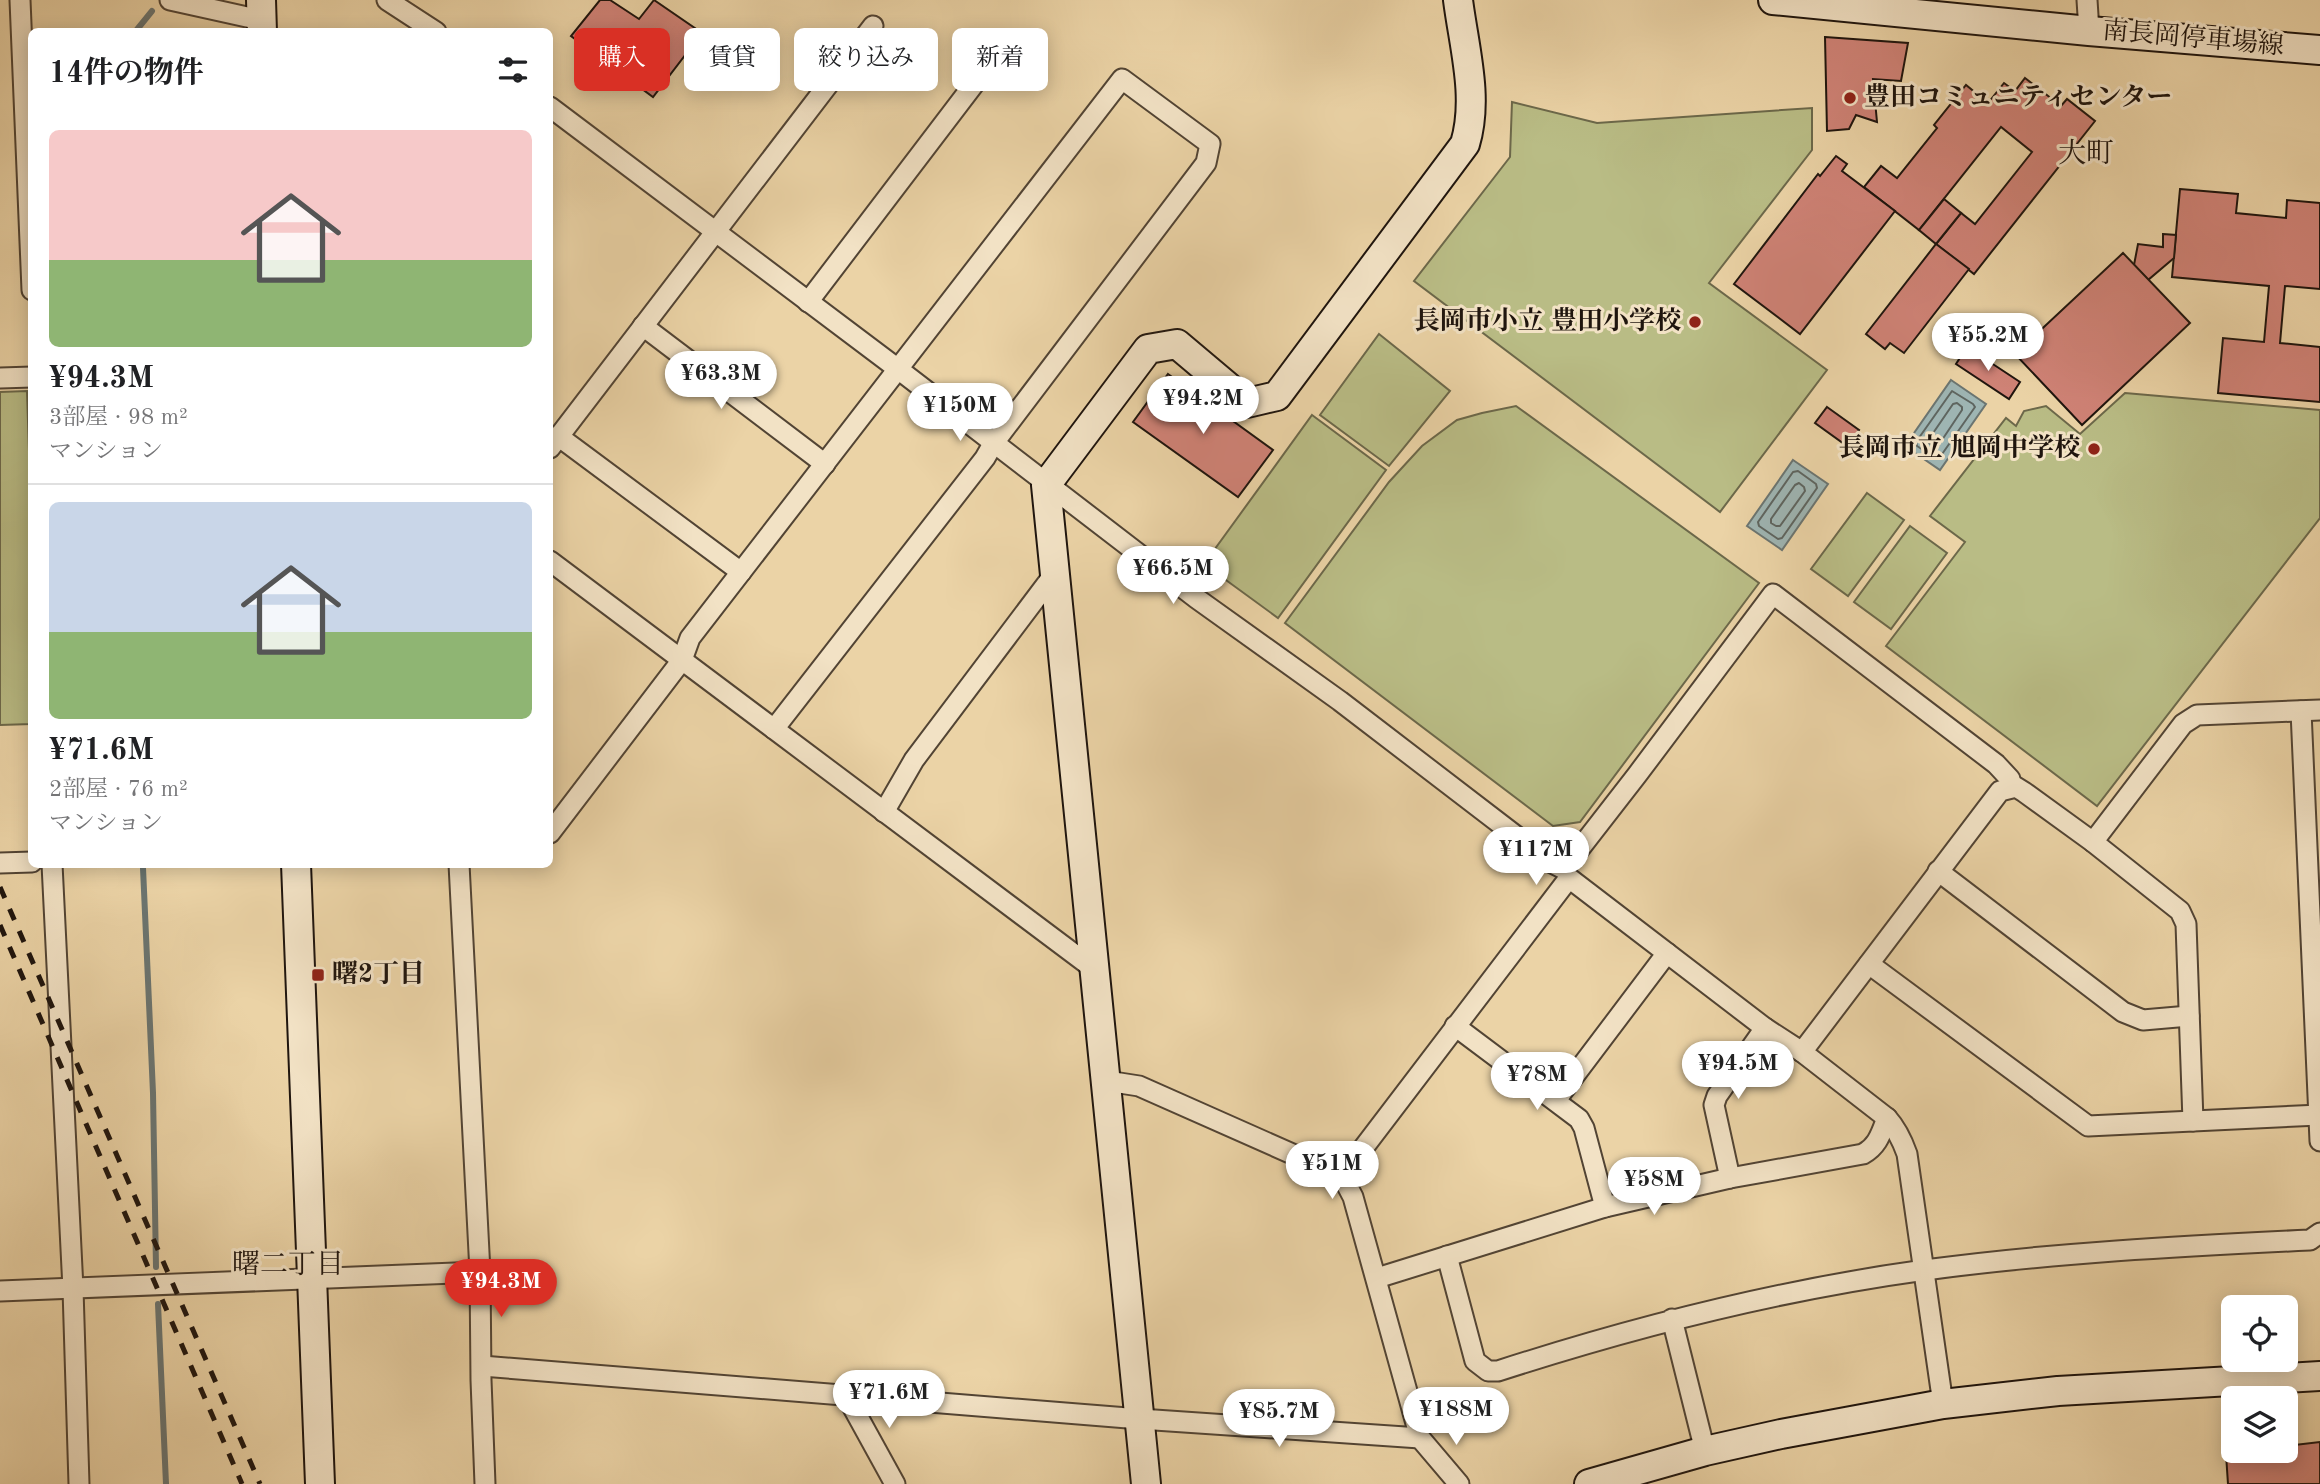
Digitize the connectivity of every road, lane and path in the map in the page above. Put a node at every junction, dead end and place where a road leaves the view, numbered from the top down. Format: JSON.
{"nodes":[{"id":1,"x":20,"y":0,"type":"edge"},
{"id":2,"x":170,"y":0,"type":"edge"},
{"id":3,"x":387,"y":0,"type":"edge"},
{"id":4,"x":1458,"y":0,"type":"edge"},
{"id":5,"x":2087,"y":0,"type":"edge"},
{"id":6,"x":1786,"y":1,"type":"edge"},
{"id":7,"x":261,"y":17,"type":"edge"},
{"id":8,"x":873,"y":26,"type":"dead end"},
{"id":9,"x":430,"y":28,"type":"edge"},
{"id":10,"x":2089,"y":31,"type":"junction"},
{"id":11,"x":2320,"y":50,"type":"edge"},
{"id":12,"x":969,"y":91,"type":"edge"},
{"id":13,"x":553,"y":109,"type":"edge"},
{"id":14,"x":28,"y":193,"type":"edge"},
{"id":15,"x":714,"y":232,"type":"junction"},
{"id":16,"x":808,"y":302,"type":"junction"},
{"id":17,"x":643,"y":326,"type":"junction"},
{"id":18,"x":898,"y":369,"type":"junction"},
{"id":19,"x":28,"y":377,"type":"edge"},
{"id":20,"x":0,"y":378,"type":"edge"},
{"id":21,"x":554,"y":442,"type":"edge"},
{"id":22,"x":993,"y":444,"type":"junction"},
{"id":23,"x":825,"y":464,"type":"junction"},
{"id":24,"x":1046,"y":485,"type":"junction"},
{"id":25,"x":553,"y":563,"type":"edge"},
{"id":26,"x":741,"y":572,"type":"junction"},
{"id":27,"x":1055,"y":573,"type":"junction"},
{"id":28,"x":682,"y":660,"type":"junction"},
{"id":29,"x":2310,"y":710,"type":"edge"},
{"id":30,"x":774,"y":729,"type":"junction"},
{"id":31,"x":2011,"y":787,"type":"junction"},
{"id":32,"x":884,"y":812,"type":"junction"},
{"id":33,"x":553,"y":829,"type":"edge"},
{"id":34,"x":2094,"y":842,"type":"junction"},
{"id":35,"x":28,"y":862,"type":"edge"},
{"id":36,"x":0,"y":863,"type":"edge"},
{"id":37,"x":52,"y":868,"type":"edge"},
{"id":38,"x":296,"y":868,"type":"edge"},
{"id":39,"x":459,"y":868,"type":"edge"},
{"id":40,"x":1938,"y":871,"type":"junction"},
{"id":41,"x":1566,"y":873,"type":"junction"},
{"id":42,"x":1667,"y":953,"type":"junction"},
{"id":43,"x":1869,"y":964,"type":"junction"},
{"id":44,"x":1094,"y":969,"type":"junction"},
{"id":45,"x":2189,"y":1016,"type":"junction"},
{"id":46,"x":1455,"y":1026,"type":"junction"},
{"id":47,"x":1765,"y":1028,"type":"junction"},
{"id":48,"x":1802,"y":1052,"type":"junction"},
{"id":49,"x":1107,"y":1081,"type":"junction"},
{"id":50,"x":1556,"y":1100,"type":"junction"},
{"id":51,"x":2319,"y":1115,"type":"edge"},
{"id":52,"x":1887,"y":1118,"type":"junction"},
{"id":53,"x":2193,"y":1121,"type":"junction"},
{"id":54,"x":2320,"y":1140,"type":"edge"},
{"id":55,"x":1342,"y":1176,"type":"junction"},
{"id":56,"x":1730,"y":1178,"type":"junction"},
{"id":57,"x":1605,"y":1207,"type":"junction"},
{"id":58,"x":2320,"y":1233,"type":"edge"},
{"id":59,"x":1447,"y":1256,"type":"junction"},
{"id":60,"x":1923,"y":1270,"type":"junction"},
{"id":61,"x":480,"y":1272,"type":"junction"},
{"id":62,"x":1377,"y":1278,"type":"junction"},
{"id":63,"x":312,"y":1280,"type":"junction"},
{"id":64,"x":74,"y":1289,"type":"junction"},
{"id":65,"x":0,"y":1292,"type":"edge"},
{"id":66,"x":1672,"y":1319,"type":"junction"},
{"id":67,"x":482,"y":1366,"type":"junction"},
{"id":68,"x":2320,"y":1376,"type":"edge"},
{"id":69,"x":846,"y":1395,"type":"junction"},
{"id":70,"x":1943,"y":1404,"type":"junction"},
{"id":71,"x":1140,"y":1419,"type":"junction"},
{"id":72,"x":1420,"y":1438,"type":"junction"},
{"id":73,"x":1705,"y":1451,"type":"junction"},
{"id":74,"x":79,"y":1484,"type":"edge"},
{"id":75,"x":320,"y":1484,"type":"edge"},
{"id":76,"x":485,"y":1484,"type":"edge"},
{"id":77,"x":895,"y":1484,"type":"edge"},
{"id":78,"x":1146,"y":1484,"type":"edge"},
{"id":79,"x":1459,"y":1484,"type":"edge"},
{"id":80,"x":1589,"y":1484,"type":"edge"}],
"edges":[{"from":1,"to":14,"type":"street"},
{"from":2,"to":7,"type":"street"},
{"from":3,"to":9,"type":"street"},
{"from":4,"to":24,"type":"street"},
{"from":5,"to":10,"type":"street"},
{"from":6,"to":10,"type":"street","name":"南長岡停車場線"},
{"from":8,"to":15,"type":"street"},
{"from":10,"to":11,"type":"street","name":"南長岡停車場線"},
{"from":12,"to":16,"type":"street"},
{"from":13,"to":15,"type":"street"},
{"from":15,"to":16,"type":"street"},
{"from":15,"to":17,"type":"street"},
{"from":16,"to":18,"type":"street"},
{"from":17,"to":21,"type":"street"},
{"from":17,"to":23,"type":"street"},
{"from":18,"to":22,"type":"street"},
{"from":18,"to":22,"type":"street"},
{"from":18,"to":23,"type":"street"},
{"from":19,"to":20,"type":"street"},
{"from":21,"to":26,"type":"street"},
{"from":22,"to":24,"type":"street"},
{"from":22,"to":30,"type":"street"},
{"from":23,"to":26,"type":"street"},
{"from":24,"to":27,"type":"street"},
{"from":24,"to":41,"type":"street"},
{"from":25,"to":28,"type":"street"},
{"from":26,"to":28,"type":"street"},
{"from":27,"to":32,"type":"street"},
{"from":27,"to":44,"type":"street"},
{"from":28,"to":30,"type":"street"},
{"from":28,"to":33,"type":"street"},
{"from":29,"to":34,"type":"street"},
{"from":29,"to":51,"type":"street"},
{"from":30,"to":32,"type":"street"},
{"from":31,"to":34,"type":"street"},
{"from":31,"to":40,"type":"street"},
{"from":31,"to":41,"type":"street"},
{"from":32,"to":44,"type":"street"},
{"from":34,"to":45,"type":"street"},
{"from":35,"to":36,"type":"street"},
{"from":37,"to":64,"type":"street"},
{"from":38,"to":63,"type":"street"},
{"from":39,"to":61,"type":"street"},
{"from":40,"to":43,"type":"street"},
{"from":40,"to":45,"type":"street"},
{"from":41,"to":42,"type":"street"},
{"from":41,"to":46,"type":"street"},
{"from":42,"to":47,"type":"street"},
{"from":42,"to":50,"type":"street"},
{"from":43,"to":48,"type":"street"},
{"from":43,"to":53,"type":"street"},
{"from":44,"to":49,"type":"street"},
{"from":45,"to":53,"type":"street"},
{"from":46,"to":50,"type":"street"},
{"from":46,"to":55,"type":"street"},
{"from":47,"to":48,"type":"street"},
{"from":47,"to":56,"type":"street"},
{"from":48,"to":52,"type":"street"},
{"from":49,"to":55,"type":"street"},
{"from":49,"to":71,"type":"street"},
{"from":50,"to":57,"type":"street"},
{"from":51,"to":53,"type":"street"},
{"from":51,"to":54,"type":"street"},
{"from":52,"to":56,"type":"street"},
{"from":52,"to":60,"type":"street"},
{"from":55,"to":62,"type":"street"},
{"from":56,"to":57,"type":"street"},
{"from":57,"to":59,"type":"street"},
{"from":58,"to":60,"type":"street"},
{"from":59,"to":62,"type":"street"},
{"from":59,"to":66,"type":"street"},
{"from":60,"to":66,"type":"street"},
{"from":60,"to":70,"type":"street"},
{"from":61,"to":63,"type":"street"},
{"from":61,"to":67,"type":"street"},
{"from":62,"to":72,"type":"street"},
{"from":63,"to":64,"type":"street"},
{"from":63,"to":75,"type":"street"},
{"from":64,"to":65,"type":"street"},
{"from":64,"to":74,"type":"street"},
{"from":66,"to":73,"type":"street"},
{"from":67,"to":69,"type":"street"},
{"from":67,"to":76,"type":"street"},
{"from":68,"to":70,"type":"street"},
{"from":69,"to":71,"type":"street"},
{"from":69,"to":77,"type":"street"},
{"from":70,"to":73,"type":"street"},
{"from":71,"to":72,"type":"street"},
{"from":71,"to":78,"type":"street"},
{"from":72,"to":79,"type":"street"},
{"from":73,"to":80,"type":"street"}]}
